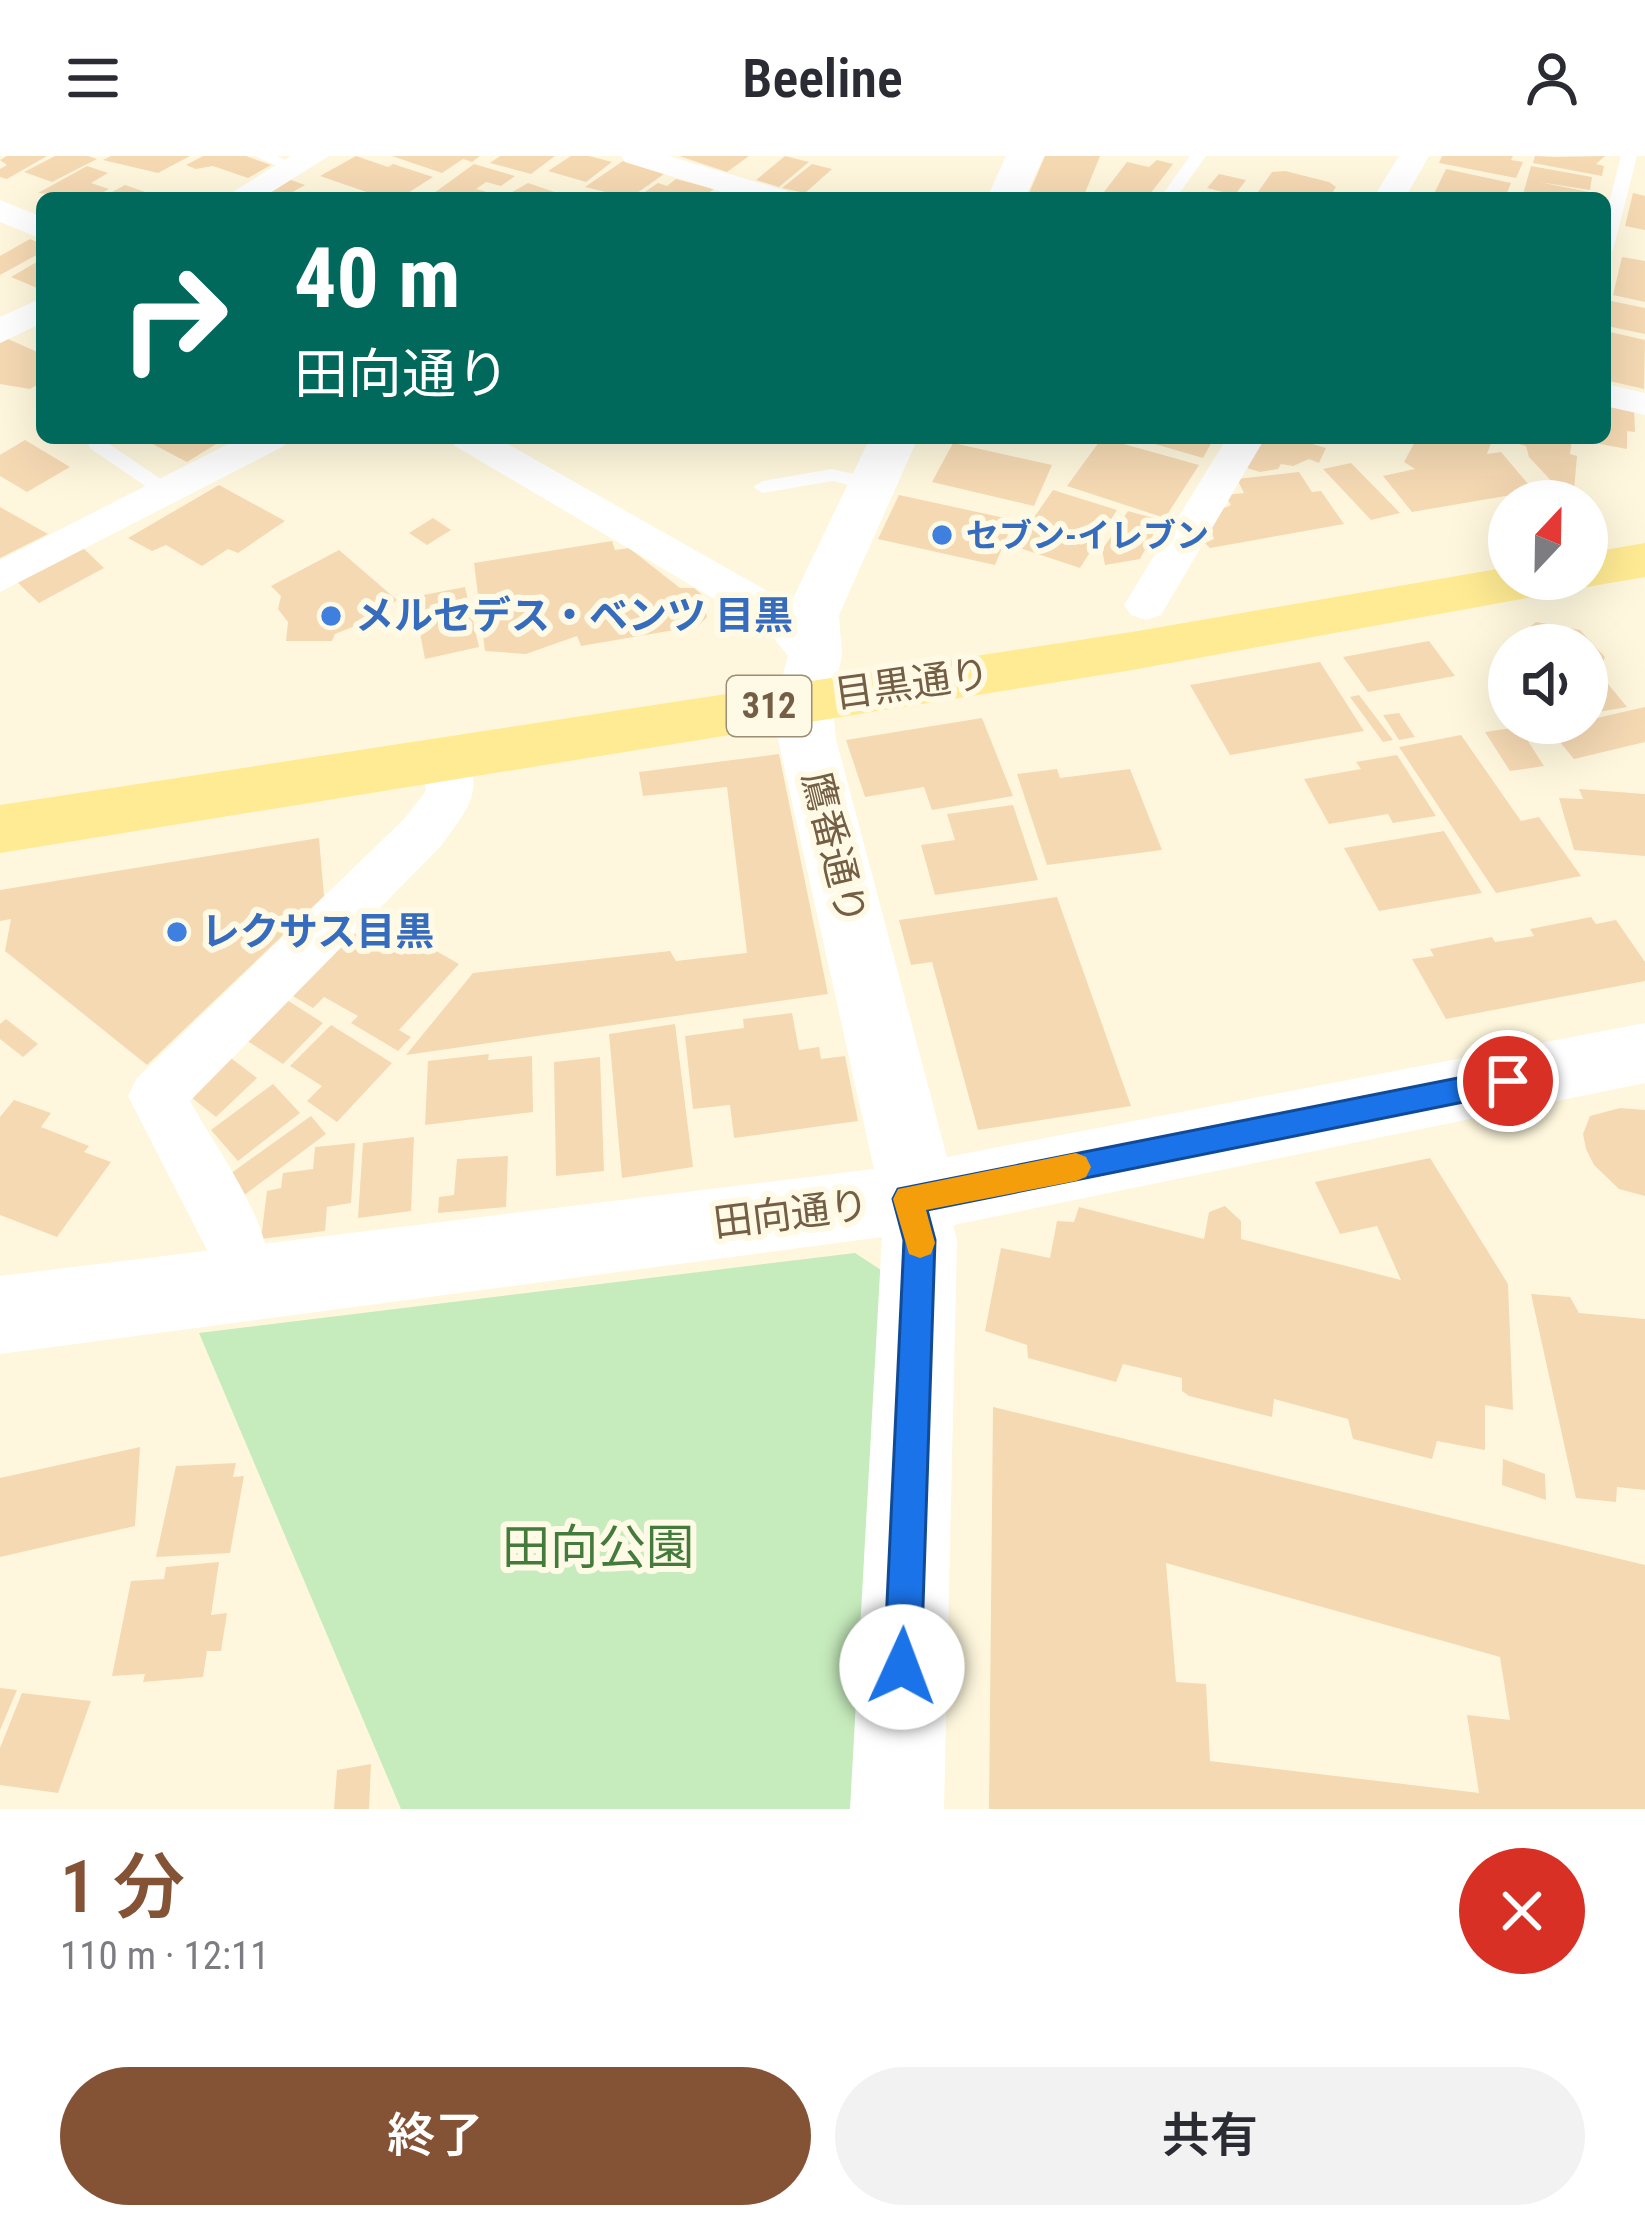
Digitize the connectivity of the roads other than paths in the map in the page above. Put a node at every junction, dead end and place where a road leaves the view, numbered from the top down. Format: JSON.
{"nodes":[{"id":1,"x":636,"y":156,"type":"edge"},
{"id":2,"x":769,"y":156,"type":"edge"},
{"id":3,"x":1025,"y":156,"type":"edge"},
{"id":4,"x":1198,"y":156,"type":"edge"},
{"id":5,"x":1414,"y":156,"type":"edge"},
{"id":6,"x":1629,"y":156,"type":"edge"},
{"id":7,"x":290,"y":160,"type":"edge"},
{"id":8,"x":247,"y":192,"type":"edge"},
{"id":9,"x":731,"y":192,"type":"edge"},
{"id":10,"x":735,"y":192,"type":"edge"},
{"id":11,"x":1009,"y":192,"type":"edge"},
{"id":12,"x":1172,"y":192,"type":"edge"},
{"id":13,"x":1393,"y":192,"type":"edge"},
{"id":14,"x":0,"y":210,"type":"edge"},
{"id":15,"x":36,"y":226,"type":"edge"},
{"id":16,"x":1611,"y":226,"type":"edge"},
{"id":17,"x":36,"y":311,"type":"edge"},
{"id":18,"x":0,"y":332,"type":"edge"},
{"id":19,"x":1611,"y":396,"type":"edge"},
{"id":20,"x":1645,"y":404,"type":"edge"},
{"id":21,"x":99,"y":444,"type":"edge"},
{"id":22,"x":259,"y":444,"type":"edge"},
{"id":23,"x":480,"y":444,"type":"edge"},
{"id":24,"x":1242,"y":444,"type":"edge"},
{"id":25,"x":883,"y":461,"type":"edge"},
{"id":26,"x":763,"y":487,"type":"dead end"},
{"id":27,"x":167,"y":492,"type":"junction"},
{"id":28,"x":1645,"y":520,"type":"edge"},
{"id":29,"x":1608,"y":526,"type":"edge"},
{"id":30,"x":1488,"y":548,"type":"edge"},
{"id":31,"x":1645,"y":560,"type":"edge"},
{"id":32,"x":1608,"y":566,"type":"edge"},
{"id":33,"x":0,"y":578,"type":"edge"},
{"id":34,"x":1488,"y":588,"type":"edge"},
{"id":35,"x":1146,"y":605,"type":"junction"},
{"id":36,"x":810,"y":678,"type":"junction"},
{"id":37,"x":445,"y":760,"type":"junction"},
{"id":38,"x":0,"y":783,"type":"edge"},
{"id":39,"x":0,"y":830,"type":"edge"},
{"id":40,"x":1645,"y":1053,"type":"edge"},
{"id":41,"x":908,"y":1199,"type":"junction"},
{"id":42,"x":243,"y":1282,"type":"junction"},
{"id":43,"x":0,"y":1315,"type":"edge"},
{"id":44,"x":897,"y":1809,"type":"edge"}],
"edges":[{"from":1,"to":9,"type":"street"},
{"from":2,"to":10,"type":"street"},
{"from":3,"to":11,"type":"street"},
{"from":4,"to":12,"type":"lane"},
{"from":5,"to":13,"type":"street"},
{"from":6,"to":16,"type":"lane"},
{"from":7,"to":8,"type":"street"},
{"from":14,"to":15,"type":"street"},
{"from":17,"to":18,"type":"street"},
{"from":19,"to":20,"type":"street"},
{"from":21,"to":27,"type":"lane"},
{"from":22,"to":27,"type":"street"},
{"from":23,"to":36,"type":"street"},
{"from":24,"to":35,"type":"street"},
{"from":25,"to":26,"type":"lane"},
{"from":25,"to":36,"type":"street","name":"鷹番通り"},
{"from":27,"to":33,"type":"street"},
{"from":28,"to":29,"type":"main road"},
{"from":30,"to":35,"type":"main road","name":"目黒通り","number":"312"},
{"from":31,"to":32,"type":"main road"},
{"from":34,"to":36,"type":"main road","name":"目黒通り","number":"312"},
{"from":35,"to":36,"type":"main road","name":"目黒通り","number":"312"},
{"from":36,"to":37,"type":"main road","name":"目黒通り","number":"312"},
{"from":36,"to":38,"type":"main road","name":"目黒通り","number":"312"},
{"from":36,"to":41,"type":"street","name":"鷹番通り"},
{"from":37,"to":39,"type":"main road","name":"目黒通り","number":"312"},
{"from":37,"to":42,"type":"street"},
{"from":40,"to":41,"type":"street","name":"田向通り"},
{"from":41,"to":42,"type":"street","name":"田向通り"},
{"from":41,"to":44,"type":"street","name":"鷹番通り"},
{"from":42,"to":43,"type":"street","name":"田向通り"}]}
